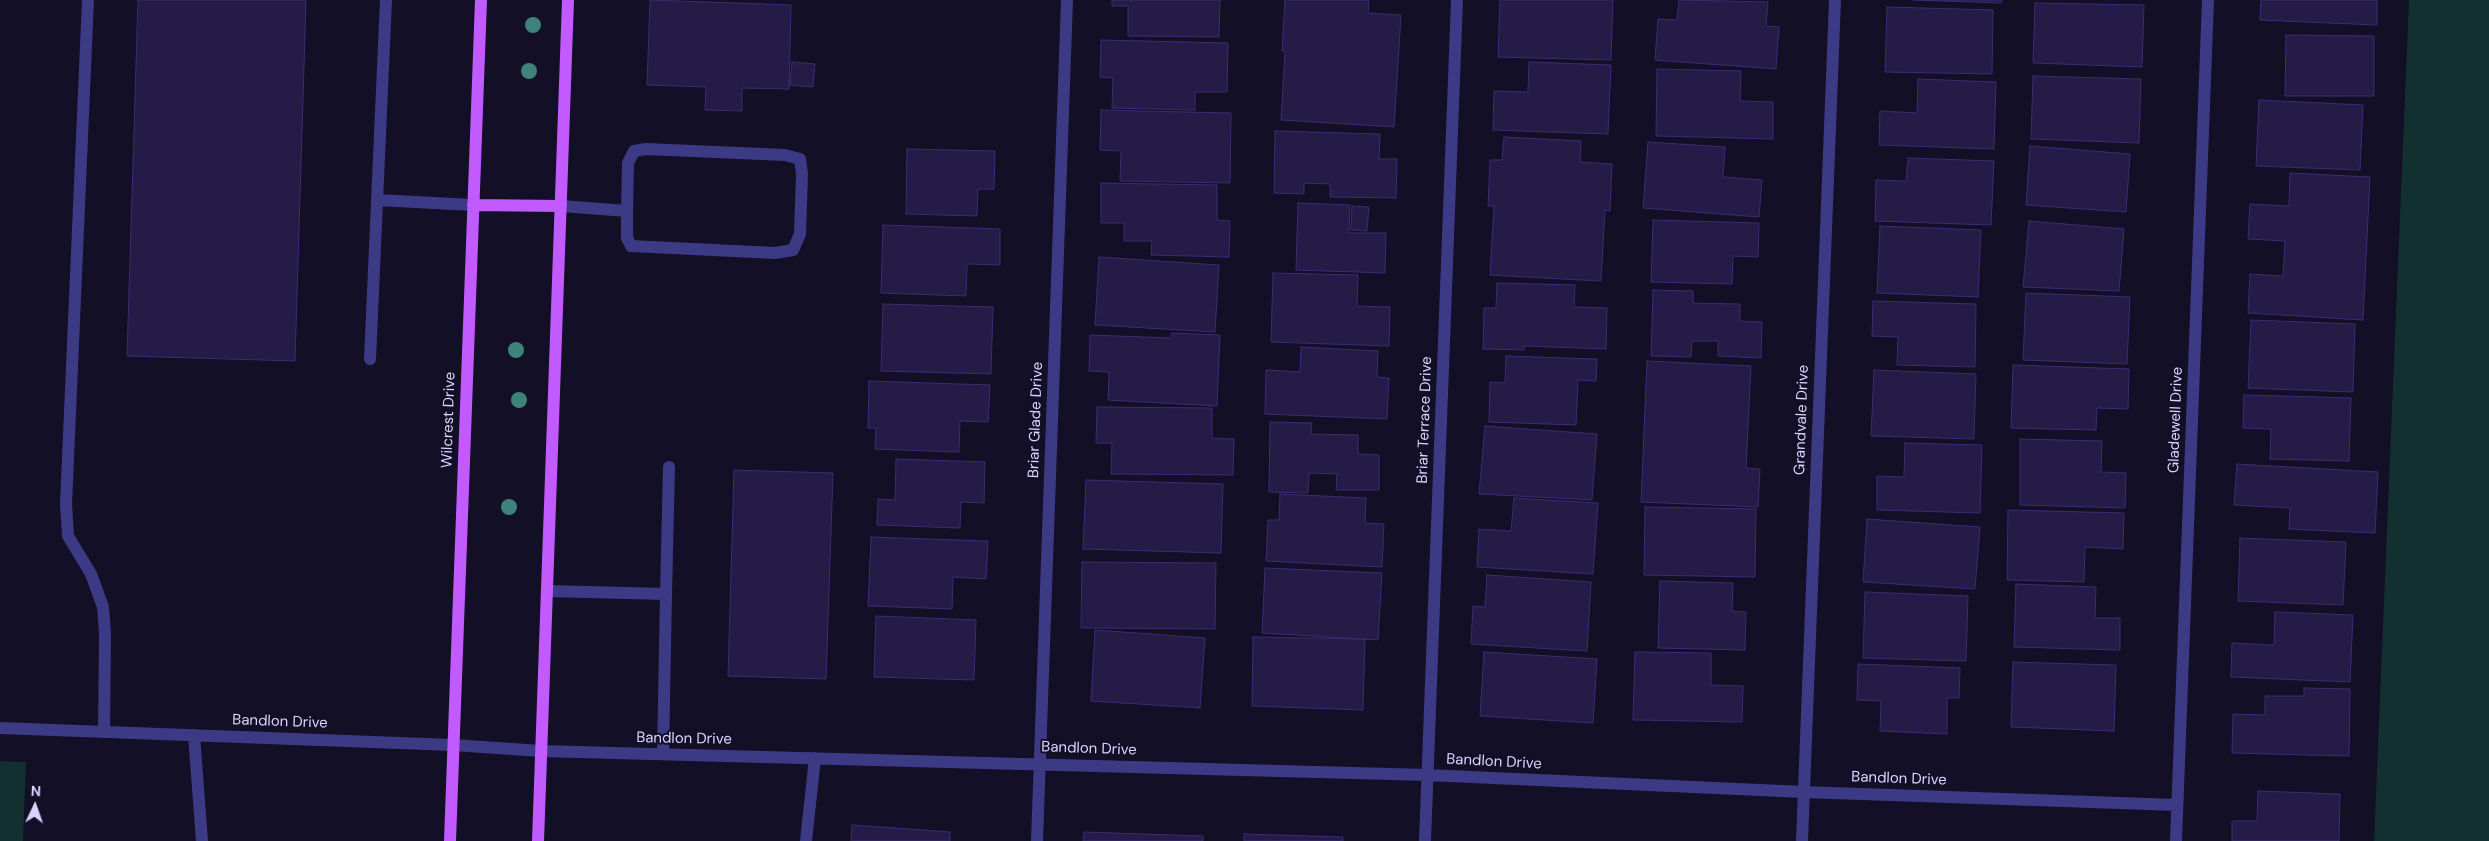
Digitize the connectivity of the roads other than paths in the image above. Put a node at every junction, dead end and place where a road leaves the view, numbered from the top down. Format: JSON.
{"nodes":[{"id":1,"x":88,"y":0,"type":"edge"},
{"id":2,"x":386,"y":0,"type":"edge"},
{"id":3,"x":481,"y":0,"type":"edge"},
{"id":4,"x":568,"y":0,"type":"edge"},
{"id":5,"x":1068,"y":0,"type":"edge"},
{"id":6,"x":1457,"y":0,"type":"edge"},
{"id":7,"x":1835,"y":0,"type":"edge"},
{"id":8,"x":2208,"y":0,"type":"edge"},
{"id":9,"x":377,"y":200,"type":"junction"},
{"id":10,"x":473,"y":205,"type":"junction"},
{"id":11,"x":561,"y":206,"type":"junction"},
{"id":12,"x":627,"y":211,"type":"junction"},
{"id":13,"x":370,"y":359,"type":"dead end"},
{"id":14,"x":669,"y":467,"type":"dead end"},
{"id":15,"x":547,"y":591,"type":"junction"},
{"id":16,"x":666,"y":594,"type":"junction"},
{"id":17,"x":0,"y":728,"type":"edge"},
{"id":18,"x":104,"y":732,"type":"junction"},
{"id":19,"x":194,"y":735,"type":"junction"},
{"id":20,"x":453,"y":745,"type":"junction"},
{"id":21,"x":541,"y":751,"type":"junction"},
{"id":22,"x":663,"y":754,"type":"junction"},
{"id":23,"x":815,"y":758,"type":"junction"},
{"id":24,"x":1040,"y":764,"type":"junction"},
{"id":25,"x":1428,"y":776,"type":"junction"},
{"id":26,"x":1804,"y":792,"type":"junction"},
{"id":27,"x":2177,"y":805,"type":"junction"},
{"id":28,"x":202,"y":841,"type":"edge"},
{"id":29,"x":450,"y":841,"type":"edge"},
{"id":30,"x":538,"y":841,"type":"edge"},
{"id":31,"x":806,"y":841,"type":"edge"},
{"id":32,"x":1037,"y":841,"type":"edge"},
{"id":33,"x":1425,"y":841,"type":"edge"},
{"id":34,"x":1802,"y":841,"type":"edge"},
{"id":35,"x":2176,"y":841,"type":"edge"}],
"edges":[{"from":1,"to":18,"type":"street"},
{"from":2,"to":9,"type":"street"},
{"from":3,"to":10,"type":"main road","name":"Wilcrest Drive"},
{"from":4,"to":11,"type":"main road"},
{"from":5,"to":24,"type":"street","name":"Briar Glade Drive"},
{"from":6,"to":25,"type":"street","name":"Briar Terrace Drive"},
{"from":7,"to":26,"type":"street","name":"Grandvale Drive"},
{"from":8,"to":27,"type":"street","name":"Gladewell Drive"},
{"from":9,"to":10,"type":"street"},
{"from":9,"to":13,"type":"street"},
{"from":10,"to":11,"type":"main road"},
{"from":10,"to":20,"type":"main road","name":"Wilcrest Drive"},
{"from":11,"to":12,"type":"street"},
{"from":11,"to":15,"type":"main road"},
{"from":12,"to":12,"type":"street"},
{"from":14,"to":16,"type":"street"},
{"from":15,"to":16,"type":"street"},
{"from":15,"to":21,"type":"main road"},
{"from":16,"to":22,"type":"street"},
{"from":17,"to":18,"type":"street","name":"Bandlon Drive"},
{"from":18,"to":19,"type":"street","name":"Bandlon Drive"},
{"from":19,"to":20,"type":"street","name":"Bandlon Drive"},
{"from":19,"to":28,"type":"street"},
{"from":20,"to":21,"type":"street","name":"Bandlon Drive"},
{"from":20,"to":29,"type":"main road","name":"Wilcrest Drive"},
{"from":21,"to":22,"type":"street","name":"Bandlon Drive"},
{"from":21,"to":30,"type":"main road"},
{"from":22,"to":23,"type":"street","name":"Bandlon Drive"},
{"from":23,"to":24,"type":"street","name":"Bandlon Drive"},
{"from":23,"to":31,"type":"street"},
{"from":24,"to":25,"type":"street","name":"Bandlon Drive"},
{"from":24,"to":32,"type":"street","name":"Briar Glade Drive"},
{"from":25,"to":26,"type":"street","name":"Bandlon Drive"},
{"from":25,"to":33,"type":"street","name":"Briar Terrace Drive"},
{"from":26,"to":27,"type":"street","name":"Bandlon Drive"},
{"from":26,"to":34,"type":"street","name":"Grandvale Drive"},
{"from":27,"to":35,"type":"street","name":"Gladewell Drive"}]}
